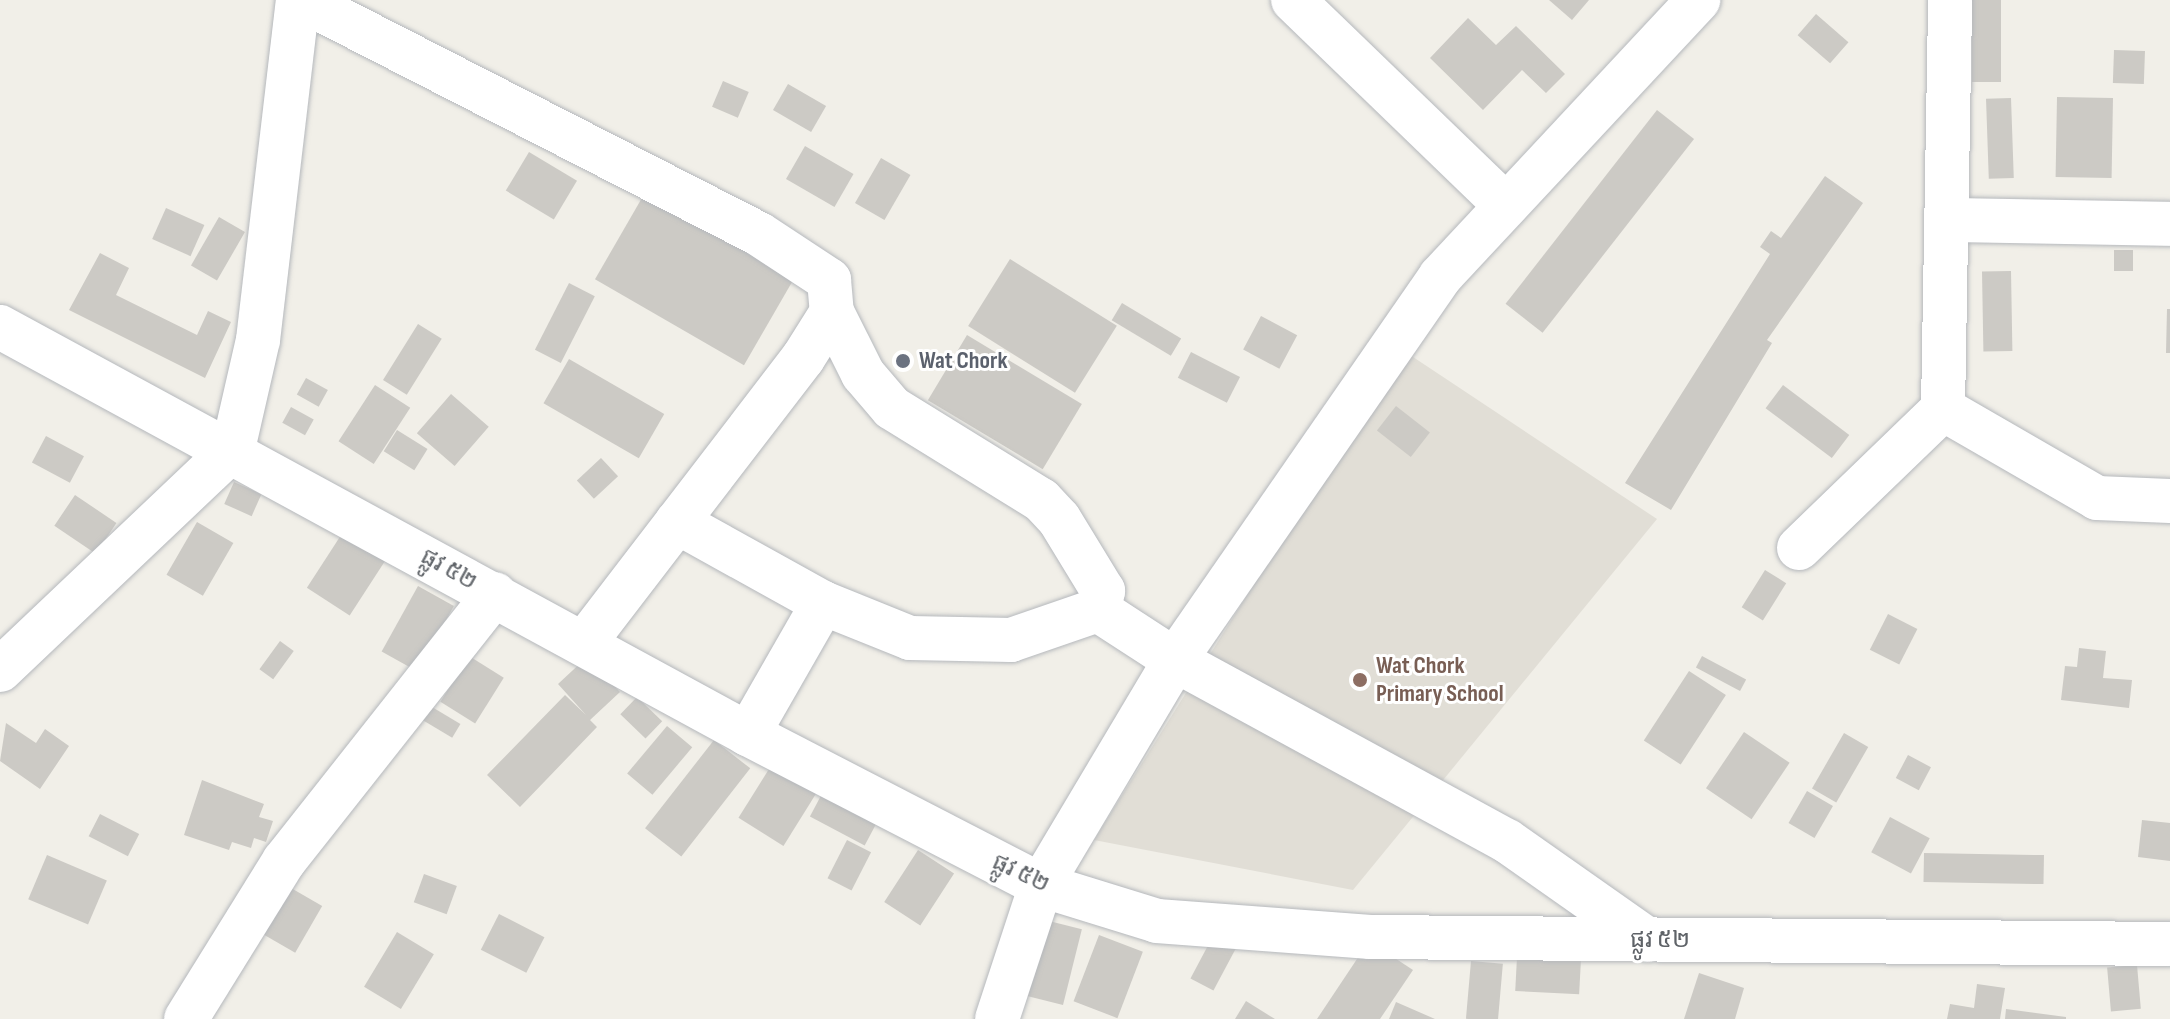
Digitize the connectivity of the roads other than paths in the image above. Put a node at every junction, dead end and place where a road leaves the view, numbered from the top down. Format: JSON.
{"nodes":[{"id":1,"x":300,"y":0,"type":"edge"},
{"id":2,"x":1293,"y":0,"type":"edge"},
{"id":3,"x":1698,"y":0,"type":"edge"},
{"id":4,"x":1950,"y":0,"type":"edge"},
{"id":5,"x":1506,"y":206,"type":"junction"},
{"id":6,"x":1947,"y":220,"type":"junction"},
{"id":7,"x":2170,"y":224,"type":"edge"},
{"id":8,"x":832,"y":312,"type":"junction"},
{"id":9,"x":0,"y":327,"type":"edge"},
{"id":10,"x":1943,"y":409,"type":"junction"},
{"id":11,"x":233,"y":449,"type":"junction"},
{"id":12,"x":2170,"y":501,"type":"edge"},
{"id":13,"x":677,"y":522,"type":"junction"},
{"id":14,"x":1799,"y":548,"type":"dead end"},
{"id":15,"x":495,"y":594,"type":"junction"},
{"id":16,"x":823,"y":603,"type":"junction"},
{"id":17,"x":1098,"y":610,"type":"junction"},
{"id":18,"x":584,"y":643,"type":"junction"},
{"id":19,"x":1175,"y":660,"type":"junction"},
{"id":20,"x":0,"y":670,"type":"edge"},
{"id":21,"x":748,"y":734,"type":"junction"},
{"id":22,"x":1041,"y":885,"type":"junction"},
{"id":23,"x":1648,"y":940,"type":"junction"},
{"id":24,"x":2170,"y":944,"type":"edge"},
{"id":25,"x":186,"y":1019,"type":"edge"},
{"id":26,"x":997,"y":1019,"type":"edge"}],
"edges":[{"from":1,"to":8,"type":"street"},
{"from":1,"to":11,"type":"street"},
{"from":2,"to":5,"type":"street"},
{"from":3,"to":5,"type":"street"},
{"from":4,"to":6,"type":"street"},
{"from":5,"to":19,"type":"street"},
{"from":6,"to":7,"type":"street"},
{"from":6,"to":10,"type":"street"},
{"from":8,"to":13,"type":"street"},
{"from":8,"to":17,"type":"street"},
{"from":9,"to":11,"type":"street","name":"ផ្លូវ ៥២"},
{"from":10,"to":12,"type":"street"},
{"from":10,"to":14,"type":"street"},
{"from":11,"to":15,"type":"street","name":"ផ្លូវ ៥២"},
{"from":11,"to":20,"type":"street"},
{"from":13,"to":16,"type":"street"},
{"from":13,"to":18,"type":"street"},
{"from":15,"to":18,"type":"street","name":"ផ្លូវ ៥២"},
{"from":15,"to":25,"type":"street"},
{"from":16,"to":17,"type":"street"},
{"from":16,"to":21,"type":"street"},
{"from":17,"to":19,"type":"street"},
{"from":18,"to":21,"type":"street","name":"ផ្លូវ ៥២"},
{"from":19,"to":22,"type":"street"},
{"from":19,"to":23,"type":"street"},
{"from":21,"to":22,"type":"street","name":"ផ្លូវ ៥២"},
{"from":22,"to":23,"type":"street","name":"ផ្លូវ ៥២"},
{"from":22,"to":26,"type":"street"},
{"from":23,"to":24,"type":"street","name":"ផ្លូវ ៥២"}]}
